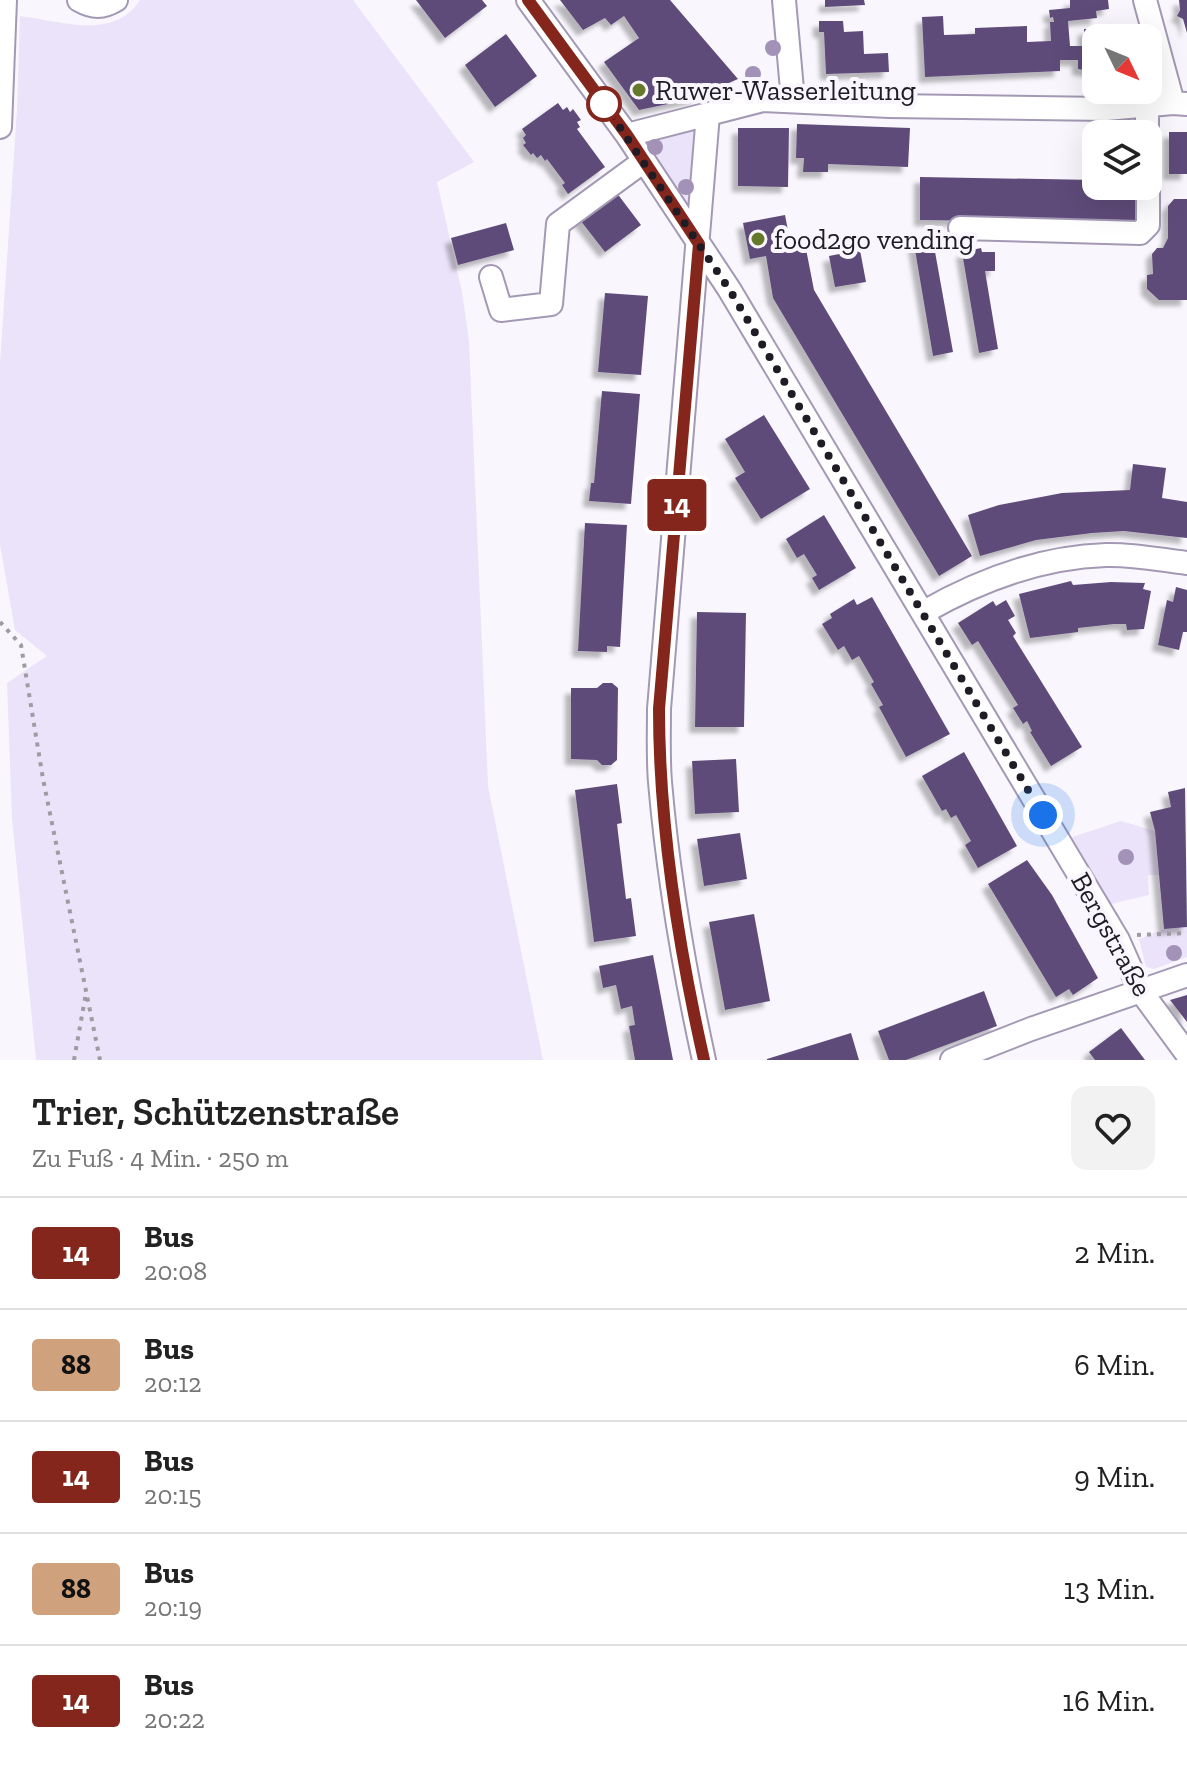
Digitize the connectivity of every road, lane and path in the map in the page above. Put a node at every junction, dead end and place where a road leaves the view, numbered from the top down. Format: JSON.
{"nodes":[{"id":1,"x":5,"y":0,"type":"edge"},
{"id":2,"x":79,"y":0,"type":"edge"},
{"id":3,"x":116,"y":0,"type":"edge"},
{"id":4,"x":528,"y":0,"type":"edge"},
{"id":5,"x":784,"y":0,"type":"edge"},
{"id":6,"x":1145,"y":0,"type":"edge"},
{"id":7,"x":793,"y":101,"type":"junction"},
{"id":8,"x":1180,"y":104,"type":"edge"},
{"id":9,"x":1147,"y":105,"type":"junction"},
{"id":10,"x":708,"y":114,"type":"junction"},
{"id":11,"x":1147,"y":120,"type":"edge"},
{"id":12,"x":0,"y":127,"type":"edge"},
{"id":13,"x":627,"y":135,"type":"junction"},
{"id":14,"x":644,"y":161,"type":"junction"},
{"id":15,"x":1148,"y":200,"type":"edge"},
{"id":16,"x":960,"y":228,"type":"dead end"},
{"id":17,"x":699,"y":244,"type":"junction"},
{"id":18,"x":491,"y":277,"type":"dead end"},
{"id":19,"x":1187,"y":563,"type":"edge"},
{"id":20,"x":924,"y":612,"type":"junction"},
{"id":21,"x":0,"y":622,"type":"edge"},
{"id":22,"x":1187,"y":933,"type":"edge"},
{"id":23,"x":1118,"y":940,"type":"junction"},
{"id":24,"x":1187,"y":975,"type":"edge"},
{"id":25,"x":86,"y":990,"type":"junction"},
{"id":26,"x":1140,"y":990,"type":"junction"},
{"id":27,"x":1187,"y":1054,"type":"edge"},
{"id":28,"x":74,"y":1060,"type":"edge"},
{"id":29,"x":100,"y":1060,"type":"edge"},
{"id":30,"x":704,"y":1060,"type":"edge"},
{"id":31,"x":952,"y":1060,"type":"edge"}],
"edges":[{"from":1,"to":12,"type":"street"},
{"from":2,"to":3,"type":"street"},
{"from":4,"to":13,"type":"street","name":"Bergstraße"},
{"from":5,"to":7,"type":"street"},
{"from":6,"to":8,"type":"street"},
{"from":7,"to":9,"type":"street"},
{"from":7,"to":10,"type":"street"},
{"from":8,"to":9,"type":"street"},
{"from":9,"to":11,"type":"street"},
{"from":10,"to":13,"type":"street"},
{"from":10,"to":17,"type":"street"},
{"from":13,"to":14,"type":"street","name":"Bergstraße"},
{"from":14,"to":17,"type":"street","name":"Bergstraße"},
{"from":14,"to":18,"type":"street"},
{"from":15,"to":16,"type":"street"},
{"from":17,"to":20,"type":"street","name":"Bergstraße"},
{"from":17,"to":30,"type":"street"},
{"from":19,"to":20,"type":"street"},
{"from":20,"to":23,"type":"street","name":"Bergstraße"},
{"from":21,"to":25,"type":"path"},
{"from":22,"to":23,"type":"path"},
{"from":23,"to":26,"type":"street","name":"Bergstraße"},
{"from":24,"to":26,"type":"street"},
{"from":25,"to":28,"type":"path"},
{"from":25,"to":29,"type":"path"},
{"from":26,"to":27,"type":"street","name":"Bergstraße"},
{"from":26,"to":31,"type":"street"}]}
